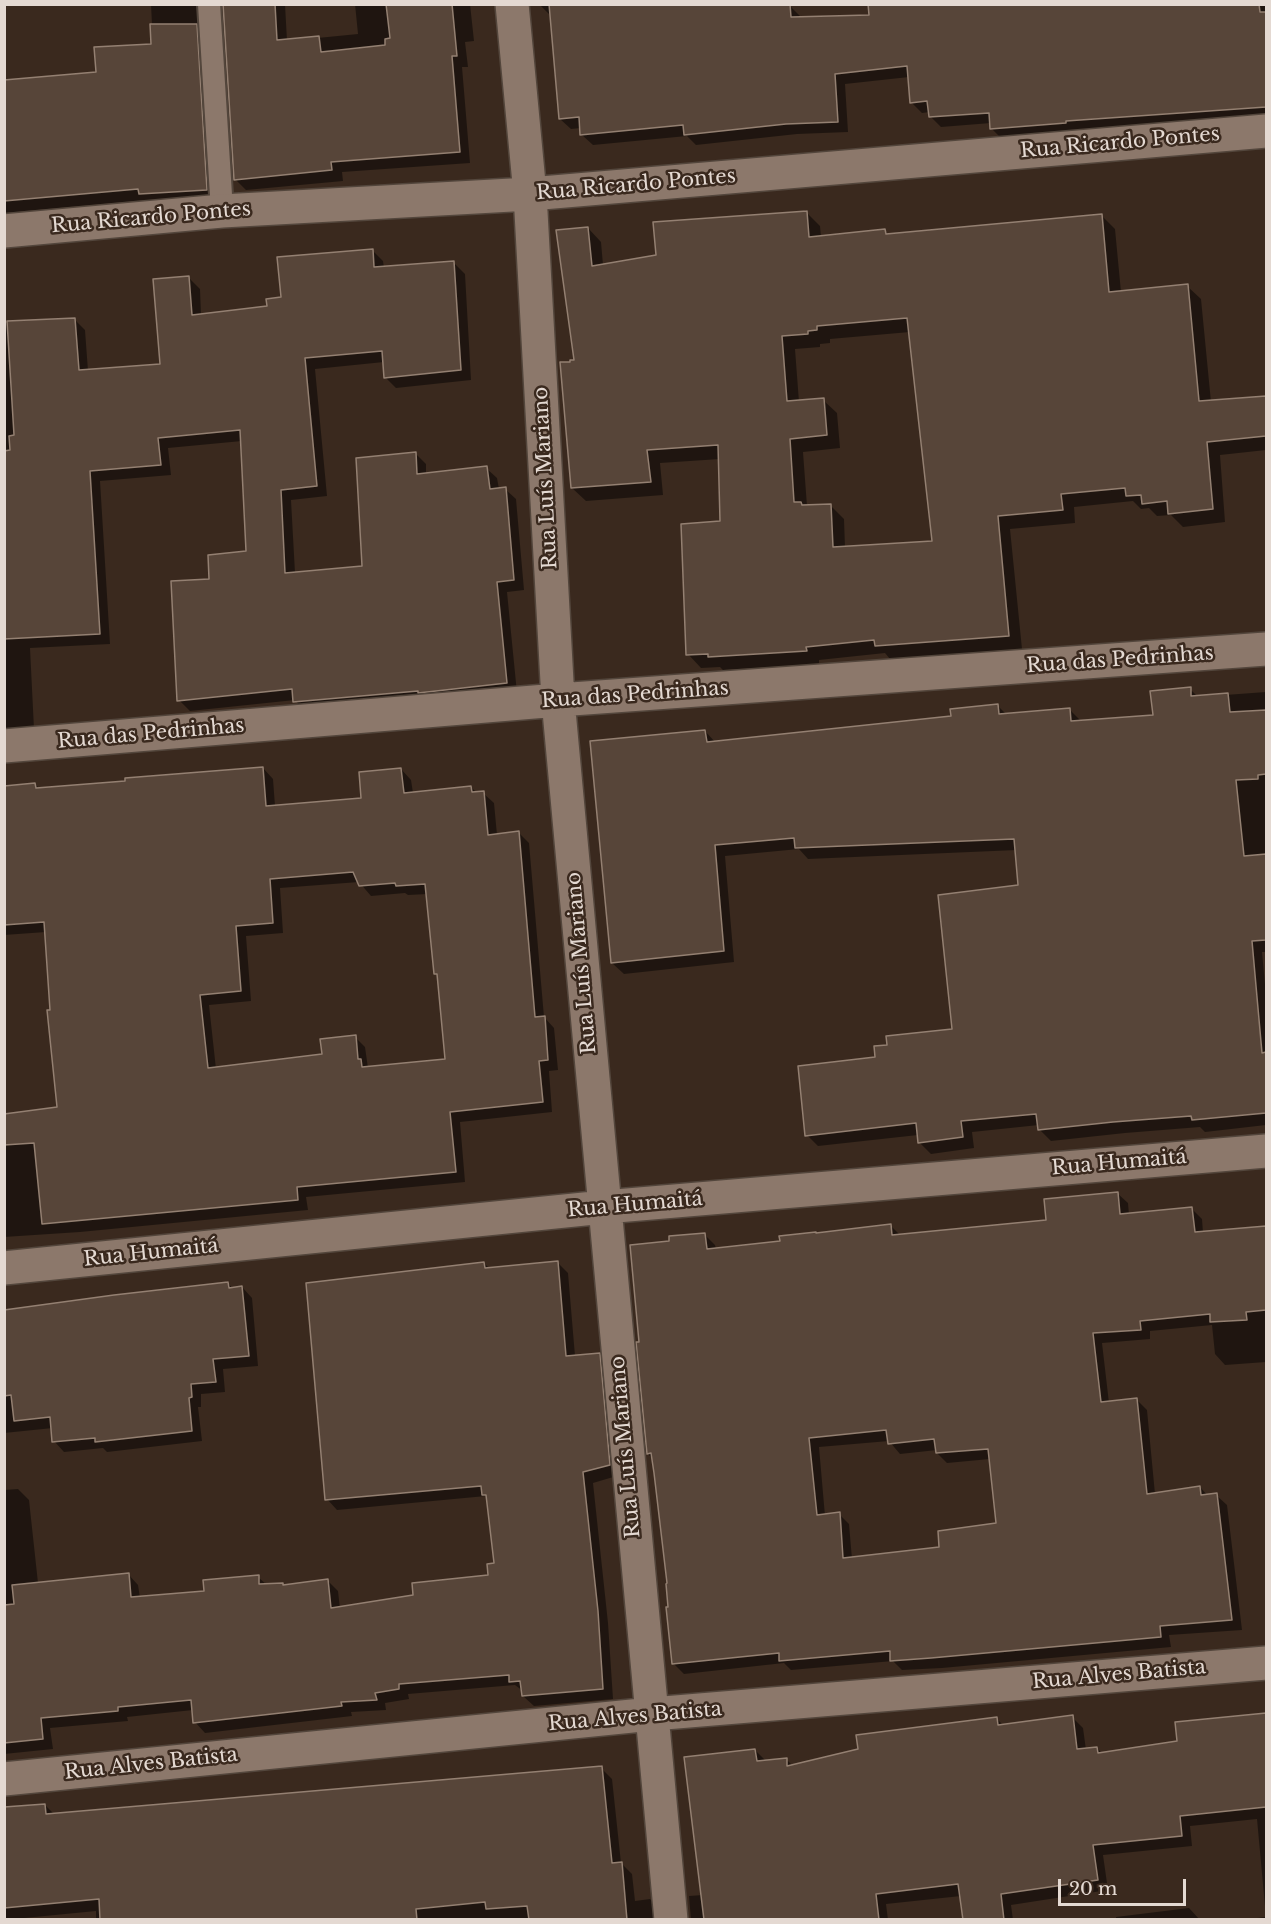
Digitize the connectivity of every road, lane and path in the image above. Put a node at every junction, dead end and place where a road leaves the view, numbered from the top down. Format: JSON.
{"nodes":[{"id":1,"x":209,"y":4,"type":"edge"},
{"id":2,"x":512,"y":4,"type":"edge"},
{"id":3,"x":1266,"y":131,"type":"edge"},
{"id":4,"x":530,"y":194,"type":"junction"},
{"id":5,"x":222,"y":211,"type":"junction"},
{"id":6,"x":4,"y":231,"type":"edge"},
{"id":7,"x":1266,"y":649,"type":"edge"},
{"id":8,"x":558,"y":700,"type":"junction"},
{"id":9,"x":4,"y":746,"type":"edge"},
{"id":10,"x":1266,"y":1151,"type":"edge"},
{"id":11,"x":604,"y":1207,"type":"junction"},
{"id":12,"x":4,"y":1268,"type":"edge"},
{"id":13,"x":1266,"y":1663,"type":"edge"},
{"id":14,"x":652,"y":1714,"type":"junction"},
{"id":15,"x":4,"y":1779,"type":"edge"},
{"id":16,"x":671,"y":1920,"type":"edge"}],
"edges":[{"from":1,"to":5,"type":"lane"},
{"from":2,"to":4,"type":"street","name":"Rua Luís Mariano"},
{"from":3,"to":4,"type":"street","name":"Rua Ricardo Pontes"},
{"from":4,"to":5,"type":"street","name":"Rua Ricardo Pontes"},
{"from":4,"to":8,"type":"street","name":"Rua Luís Mariano"},
{"from":5,"to":6,"type":"street","name":"Rua Ricardo Pontes"},
{"from":7,"to":8,"type":"street","name":"Rua das Pedrinhas"},
{"from":8,"to":9,"type":"street","name":"Rua das Pedrinhas"},
{"from":8,"to":11,"type":"street","name":"Rua Luís Mariano"},
{"from":10,"to":11,"type":"street","name":"Rua Humaitá"},
{"from":11,"to":12,"type":"street","name":"Rua Humaitá"},
{"from":11,"to":14,"type":"street","name":"Rua Luís Mariano"},
{"from":13,"to":14,"type":"street","name":"Rua Alves Batista"},
{"from":14,"to":15,"type":"street","name":"Rua Alves Batista"},
{"from":14,"to":16,"type":"street","name":"Rua Luís Mariano"}]}
